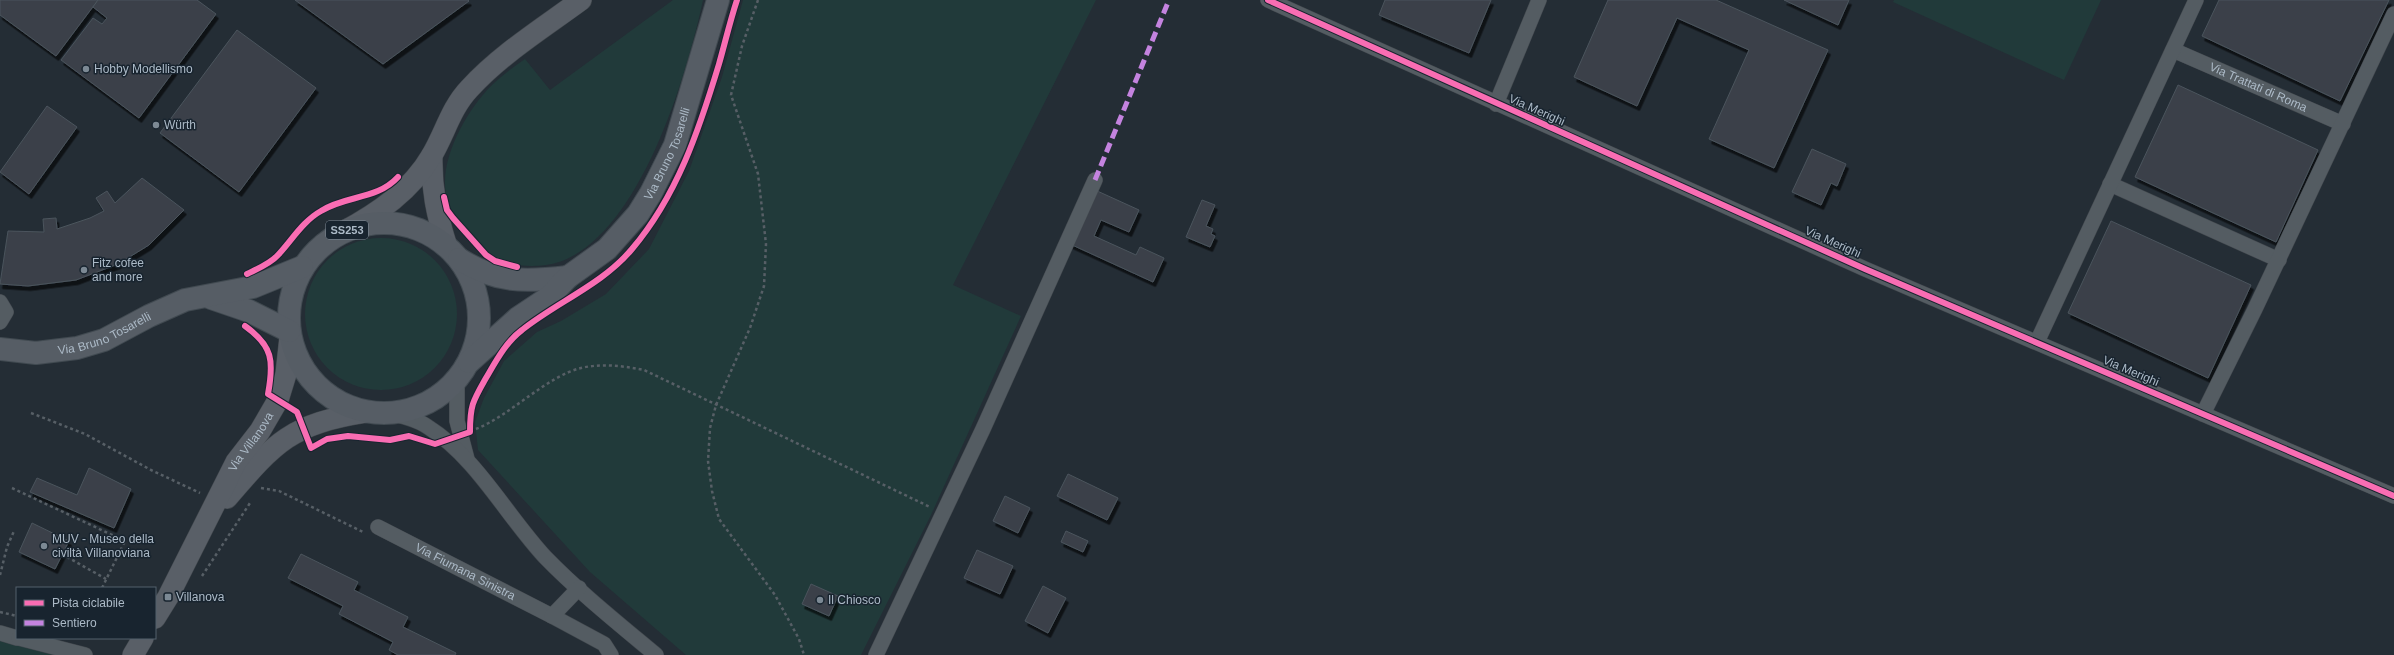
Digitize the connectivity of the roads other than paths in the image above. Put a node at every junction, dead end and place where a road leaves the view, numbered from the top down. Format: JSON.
{"nodes":[{"id":1,"x":581,"y":0,"type":"edge"},
{"id":2,"x":718,"y":0,"type":"edge"},
{"id":3,"x":1268,"y":0,"type":"edge"},
{"id":4,"x":1539,"y":0,"type":"edge"},
{"id":5,"x":2196,"y":0,"type":"edge"},
{"id":6,"x":2394,"y":14,"type":"edge"},
{"id":7,"x":2173,"y":50,"type":"junction"},
{"id":8,"x":1496,"y":104,"type":"junction"},
{"id":9,"x":2343,"y":124,"type":"junction"},
{"id":10,"x":432,"y":155,"type":"junction"},
{"id":11,"x":1095,"y":180,"type":"dead end"},
{"id":12,"x":2110,"y":184,"type":"junction"},
{"id":13,"x":343,"y":232,"type":"junction"},
{"id":14,"x":453,"y":253,"type":"junction"},
{"id":15,"x":2278,"y":260,"type":"junction"},
{"id":16,"x":302,"y":267,"type":"junction"},
{"id":17,"x":568,"y":277,"type":"junction"},
{"id":18,"x":204,"y":296,"type":"junction"},
{"id":19,"x":0,"y":302,"type":"edge"},
{"id":20,"x":0,"y":322,"type":"edge"},
{"id":21,"x":289,"y":334,"type":"junction"},
{"id":22,"x":2037,"y":342,"type":"junction"},
{"id":23,"x":0,"y":349,"type":"edge"},
{"id":24,"x":463,"y":371,"type":"junction"},
{"id":25,"x":367,"y":412,"type":"junction"},
{"id":26,"x":389,"y":413,"type":"junction"},
{"id":27,"x":2203,"y":414,"type":"junction"},
{"id":28,"x":468,"y":460,"type":"junction"},
{"id":29,"x":2394,"y":496,"type":"edge"},
{"id":30,"x":207,"y":521,"type":"junction"},
{"id":31,"x":381,"y":529,"type":"road end"},
{"id":32,"x":579,"y":588,"type":"junction"},
{"id":33,"x":156,"y":616,"type":"edge"},
{"id":34,"x":552,"y":616,"type":"junction"},
{"id":35,"x":0,"y":633,"type":"edge"},
{"id":36,"x":16,"y":637,"type":"edge"},
{"id":37,"x":22,"y":639,"type":"edge"},
{"id":38,"x":142,"y":639,"type":"edge"},
{"id":39,"x":611,"y":653,"type":"edge"},
{"id":40,"x":85,"y":655,"type":"edge"},
{"id":41,"x":133,"y":655,"type":"edge"},
{"id":42,"x":656,"y":655,"type":"edge"},
{"id":43,"x":876,"y":655,"type":"edge"}],
"edges":[{"from":1,"to":10,"type":"main road"},
{"from":2,"to":17,"type":"main road","name":"Via Bruno Tosarelli","number":"SS253"},
{"from":3,"to":8,"type":"street","name":"Via Merighi"},
{"from":4,"to":8,"type":"street"},
{"from":5,"to":7,"type":"street"},
{"from":6,"to":9,"type":"street"},
{"from":7,"to":9,"type":"street","name":"Via Trattati di Roma"},
{"from":7,"to":12,"type":"street"},
{"from":8,"to":22,"type":"street","name":"Via Merighi"},
{"from":9,"to":15,"type":"street"},
{"from":10,"to":13,"type":"main road"},
{"from":10,"to":14,"type":"main road"},
{"from":11,"to":43,"type":"street"},
{"from":12,"to":15,"type":"street"},
{"from":12,"to":22,"type":"street"},
{"from":13,"to":14,"type":"main road","number":"SS253"},
{"from":13,"to":16,"type":"main road","number":"SS253"},
{"from":14,"to":17,"type":"main road","number":"SS253"},
{"from":14,"to":24,"type":"main road","number":"SS253"},
{"from":15,"to":27,"type":"street"},
{"from":16,"to":18,"type":"main road","name":"Via Bruno Tosarelli","number":"SS253"},
{"from":16,"to":21,"type":"main road","number":"SS253"},
{"from":17,"to":24,"type":"main road","name":"Via Bruno Tosarelli","number":"SS253"},
{"from":18,"to":21,"type":"main road"},
{"from":18,"to":23,"type":"main road","name":"Via Bruno Tosarelli","number":"SS253"},
{"from":19,"to":20,"type":"street"},
{"from":21,"to":25,"type":"main road","number":"SS253"},
{"from":21,"to":30,"type":"main road","name":"Via Villanova"},
{"from":22,"to":27,"type":"street","name":"Via Merighi"},
{"from":24,"to":26,"type":"main road","number":"SS253"},
{"from":24,"to":28,"type":"street"},
{"from":25,"to":26,"type":"main road","number":"SS253"},
{"from":25,"to":30,"type":"main road","name":"Via Villanova"},
{"from":26,"to":28,"type":"street"},
{"from":27,"to":29,"type":"street","name":"Via Merighi"},
{"from":28,"to":32,"type":"street"},
{"from":30,"to":33,"type":"main road","name":"Via Villanova"},
{"from":31,"to":34,"type":"street","name":"Via Fiumana Sinistra"},
{"from":32,"to":34,"type":"street"},
{"from":32,"to":42,"type":"street"},
{"from":34,"to":39,"type":"street","name":"Via Fiumana Sinistra"},
{"from":35,"to":36,"type":"street"},
{"from":37,"to":40,"type":"street"},
{"from":38,"to":41,"type":"main road"}]}
